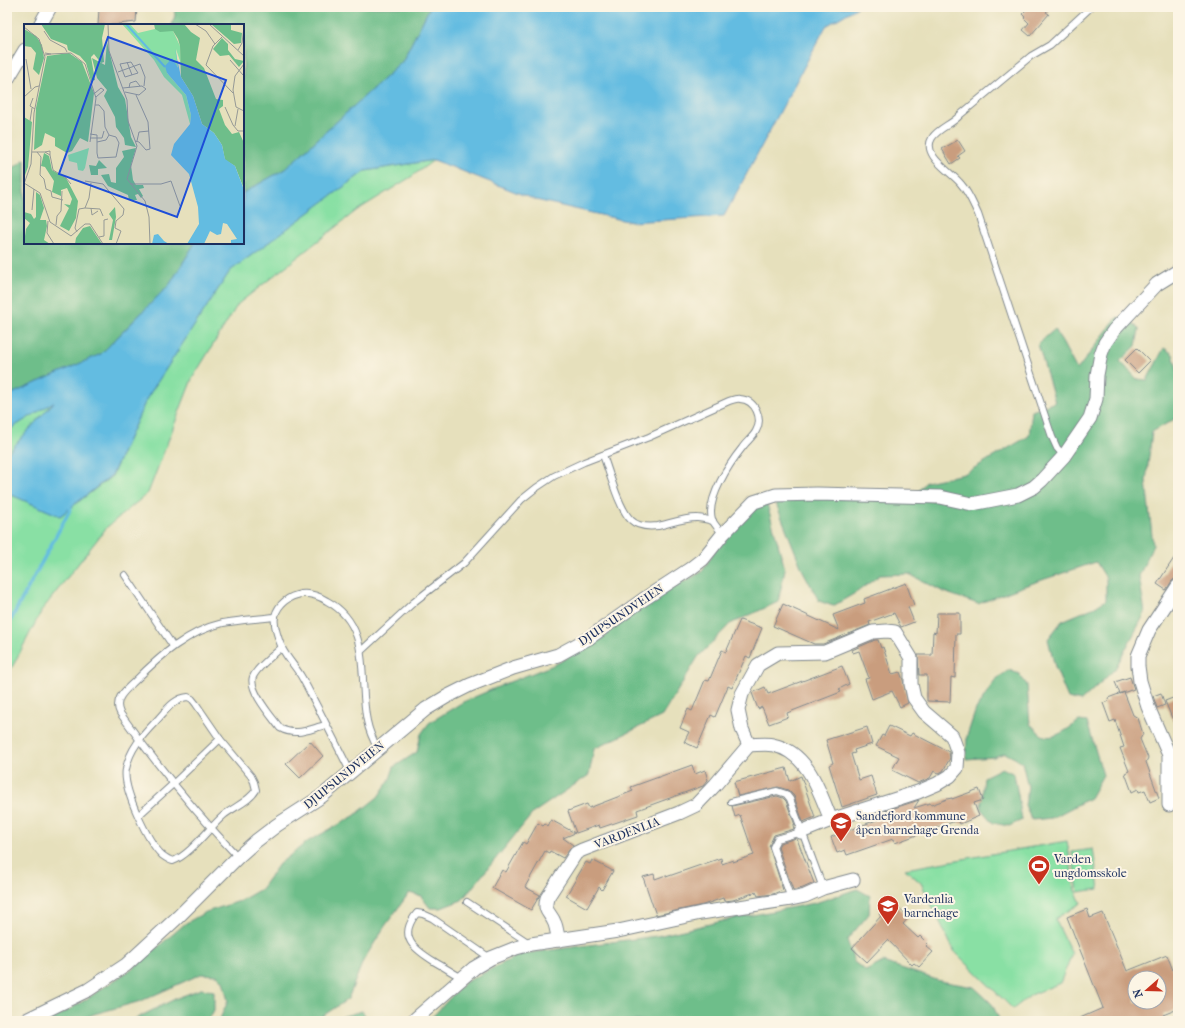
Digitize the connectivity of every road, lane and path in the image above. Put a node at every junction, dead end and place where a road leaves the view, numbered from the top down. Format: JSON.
{"nodes":[{"id":1,"x":50,"y":7,"type":"edge"},
{"id":2,"x":1090,"y":7,"type":"edge"},
{"id":3,"x":41,"y":24,"type":"edge"},
{"id":4,"x":24,"y":52,"type":"edge"},
{"id":5,"x":7,"y":80,"type":"edge"},
{"id":6,"x":1178,"y":271,"type":"edge"},
{"id":7,"x":603,"y":455,"type":"junction"},
{"id":8,"x":1064,"y":456,"type":"junction"},
{"id":9,"x":713,"y":520,"type":"junction"},
{"id":10,"x":723,"y":534,"type":"junction"},
{"id":11,"x":125,"y":575,"type":"dead end"},
{"id":12,"x":1178,"y":586,"type":"edge"},
{"id":13,"x":275,"y":617,"type":"junction"},
{"id":14,"x":173,"y":646,"type":"junction"},
{"id":15,"x":282,"y":647,"type":"junction"},
{"id":16,"x":361,"y":651,"type":"junction"},
{"id":17,"x":326,"y":725,"type":"junction"},
{"id":18,"x":139,"y":739,"type":"junction"},
{"id":19,"x":220,"y":739,"type":"junction"},
{"id":20,"x":749,"y":745,"type":"junction"},
{"id":21,"x":378,"y":749,"type":"junction"},
{"id":22,"x":1173,"y":754,"type":"edge"},
{"id":23,"x":351,"y":773,"type":"junction"},
{"id":24,"x":173,"y":784,"type":"junction"},
{"id":25,"x":731,"y":802,"type":"dead end"},
{"id":26,"x":1169,"y":805,"type":"dead end"},
{"id":27,"x":139,"y":815,"type":"junction"},
{"id":28,"x":831,"y":820,"type":"junction"},
{"id":29,"x":210,"y":828,"type":"junction"},
{"id":30,"x":801,"y":832,"type":"junction"},
{"id":31,"x":238,"y":857,"type":"junction"},
{"id":32,"x":853,"y":880,"type":"dead end"},
{"id":33,"x":823,"y":888,"type":"junction"},
{"id":34,"x":791,"y":899,"type":"junction"},
{"id":35,"x":467,"y":902,"type":"dead end"},
{"id":36,"x":559,"y":940,"type":"junction"},
{"id":37,"x":531,"y":944,"type":"junction"},
{"id":38,"x":491,"y":958,"type":"junction"},
{"id":39,"x":462,"y":978,"type":"junction"},
{"id":40,"x":24,"y":1021,"type":"edge"},
{"id":41,"x":413,"y":1021,"type":"edge"}],
"edges":[{"from":1,"to":3,"type":"street"},
{"from":2,"to":8,"type":"lane"},
{"from":4,"to":5,"type":"street"},
{"from":6,"to":8,"type":"street","name":"DJUPSUNDVEIEN"},
{"from":7,"to":9,"type":"lane"},
{"from":7,"to":9,"type":"lane"},
{"from":7,"to":16,"type":"lane"},
{"from":8,"to":10,"type":"street","name":"DJUPSUNDVEIEN"},
{"from":9,"to":10,"type":"lane"},
{"from":10,"to":21,"type":"street","name":"DJUPSUNDVEIEN"},
{"from":11,"to":14,"type":"lane"},
{"from":12,"to":22,"type":"street"},
{"from":13,"to":14,"type":"lane"},
{"from":13,"to":15,"type":"lane"},
{"from":13,"to":16,"type":"lane"},
{"from":14,"to":18,"type":"lane"},
{"from":15,"to":17,"type":"lane"},
{"from":15,"to":17,"type":"lane"},
{"from":16,"to":21,"type":"lane"},
{"from":17,"to":23,"type":"lane"},
{"from":18,"to":19,"type":"lane"},
{"from":18,"to":24,"type":"lane"},
{"from":18,"to":27,"type":"lane"},
{"from":19,"to":24,"type":"lane"},
{"from":19,"to":29,"type":"lane"},
{"from":20,"to":28,"type":"street"},
{"from":20,"to":28,"type":"street"},
{"from":20,"to":36,"type":"street","name":"VARDENLIA"},
{"from":21,"to":23,"type":"street","name":"DJUPSUNDVEIEN"},
{"from":22,"to":26,"type":"street"},
{"from":23,"to":31,"type":"street","name":"DJUPSUNDVEIEN"},
{"from":24,"to":27,"type":"lane"},
{"from":24,"to":29,"type":"lane"},
{"from":25,"to":30,"type":"lane"},
{"from":27,"to":29,"type":"lane"},
{"from":28,"to":30,"type":"street"},
{"from":29,"to":31,"type":"lane"},
{"from":30,"to":33,"type":"lane"},
{"from":30,"to":34,"type":"lane"},
{"from":31,"to":40,"type":"street","name":"DJUPSUNDVEIEN"},
{"from":32,"to":33,"type":"street"},
{"from":33,"to":34,"type":"street"},
{"from":34,"to":36,"type":"street"},
{"from":35,"to":37,"type":"lane"},
{"from":36,"to":37,"type":"street"},
{"from":37,"to":38,"type":"street"},
{"from":38,"to":39,"type":"street"},
{"from":38,"to":39,"type":"lane"},
{"from":39,"to":41,"type":"street"}]}
